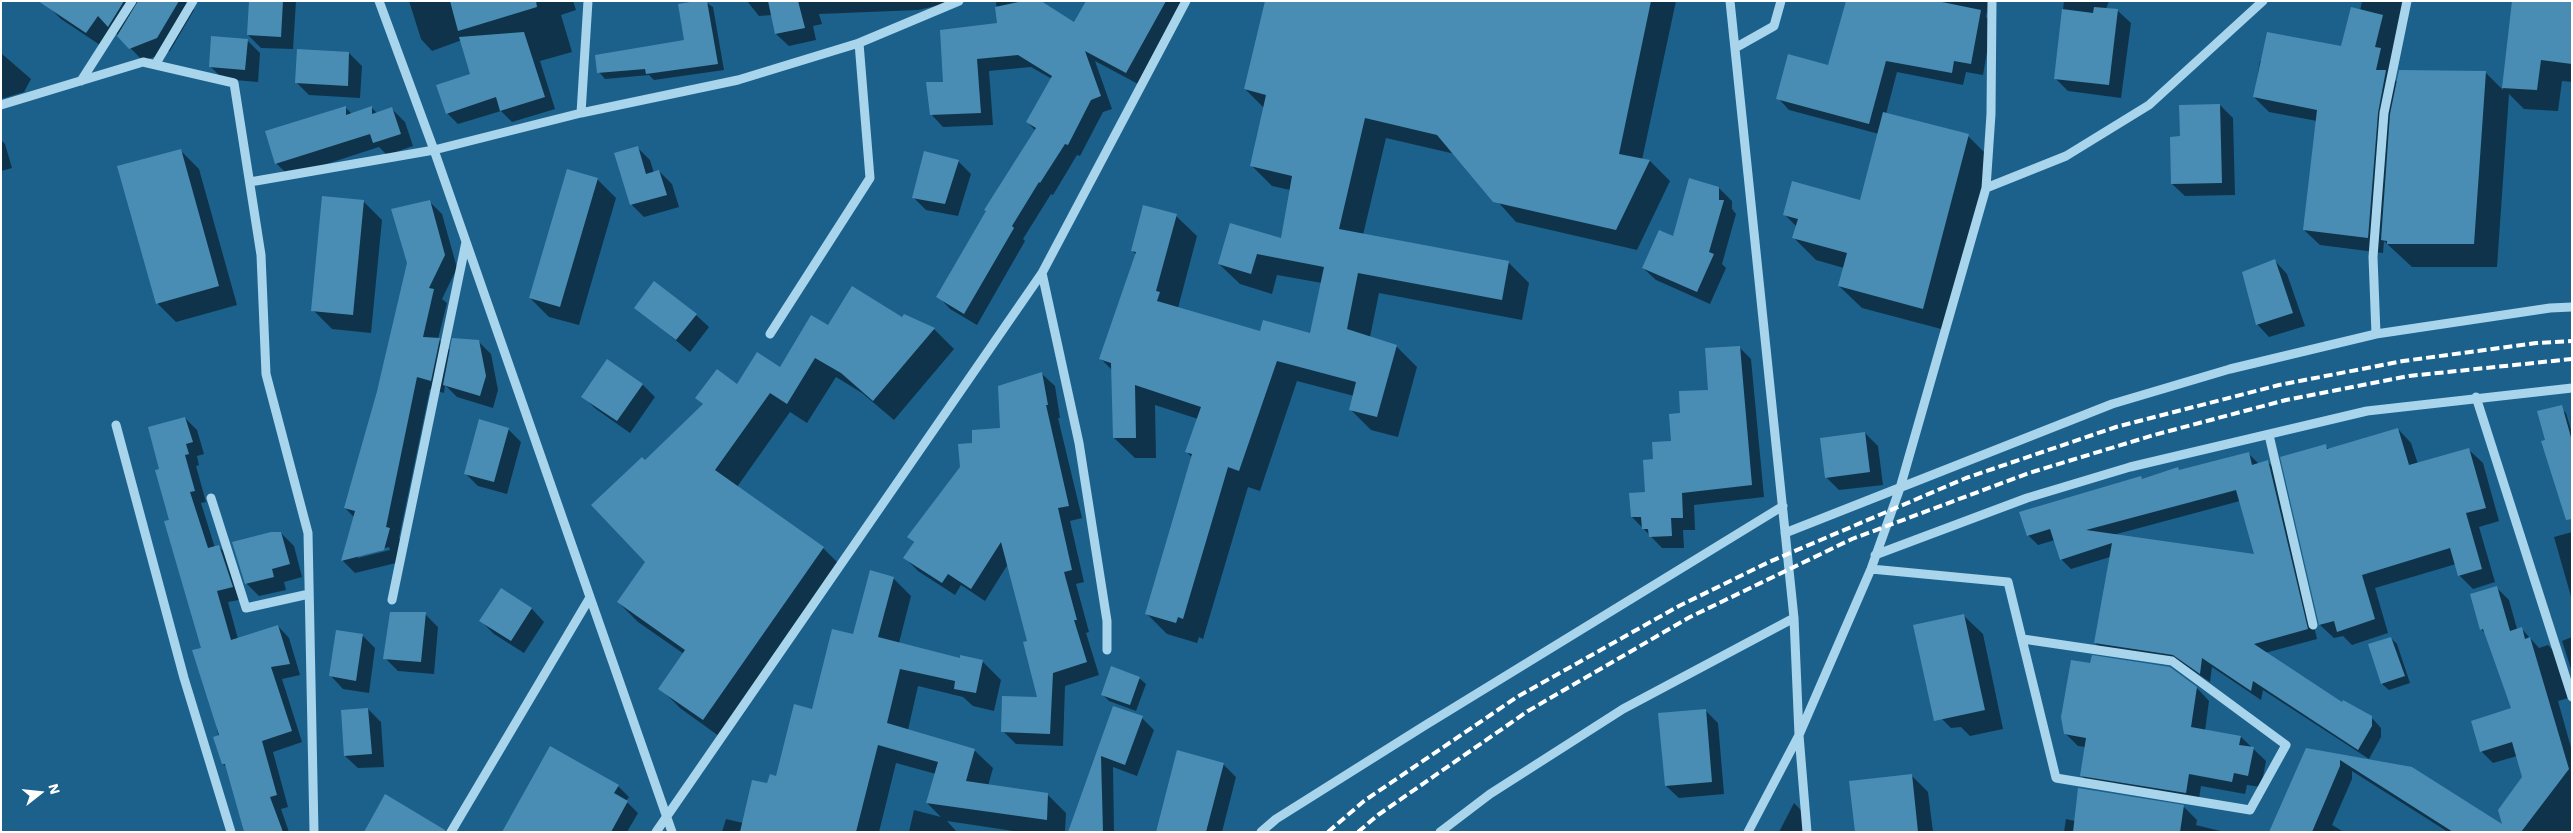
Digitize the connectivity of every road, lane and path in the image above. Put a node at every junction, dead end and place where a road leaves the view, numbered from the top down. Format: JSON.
{"nodes":[{"id":1,"x":132,"y":1,"type":"edge"},
{"id":2,"x":193,"y":1,"type":"edge"},
{"id":3,"x":379,"y":1,"type":"edge"},
{"id":4,"x":588,"y":1,"type":"edge"},
{"id":5,"x":959,"y":1,"type":"edge"},
{"id":6,"x":1186,"y":1,"type":"edge"},
{"id":7,"x":1730,"y":1,"type":"edge"},
{"id":8,"x":1781,"y":1,"type":"edge"},
{"id":9,"x":1992,"y":1,"type":"edge"},
{"id":10,"x":2263,"y":1,"type":"edge"},
{"id":11,"x":2407,"y":1,"type":"edge"},
{"id":12,"x":859,"y":42,"type":"junction"},
{"id":13,"x":1735,"y":48,"type":"junction"},
{"id":14,"x":155,"y":64,"type":"junction"},
{"id":15,"x":81,"y":80,"type":"junction"},
{"id":16,"x":1,"y":105,"type":"edge"},
{"id":17,"x":581,"y":113,"type":"junction"},
{"id":18,"x":434,"y":150,"type":"junction"},
{"id":19,"x":250,"y":182,"type":"junction"},
{"id":20,"x":1986,"y":188,"type":"junction"},
{"id":21,"x":466,"y":242,"type":"junction"},
{"id":22,"x":1042,"y":273,"type":"junction"},
{"id":23,"x":2572,"y":308,"type":"edge"},
{"id":24,"x":770,"y":334,"type":"dead end"},
{"id":25,"x":2376,"y":334,"type":"junction"},
{"id":26,"x":2572,"y":388,"type":"edge"},
{"id":27,"x":2476,"y":397,"type":"junction"},
{"id":28,"x":116,"y":425,"type":"dead end"},
{"id":29,"x":2269,"y":435,"type":"junction"},
{"id":30,"x":1900,"y":488,"type":"junction"},
{"id":31,"x":211,"y":498,"type":"dead end"},
{"id":32,"x":1783,"y":506,"type":"junction"},
{"id":33,"x":1785,"y":533,"type":"junction"},
{"id":34,"x":1875,"y":556,"type":"junction"},
{"id":35,"x":1871,"y":569,"type":"junction"},
{"id":36,"x":310,"y":594,"type":"junction"},
{"id":37,"x":589,"y":598,"type":"junction"},
{"id":38,"x":392,"y":600,"type":"dead end"},
{"id":39,"x":1794,"y":618,"type":"junction"},
{"id":40,"x":2313,"y":625,"type":"dead end"},
{"id":41,"x":2023,"y":639,"type":"junction"},
{"id":42,"x":1108,"y":650,"type":"dead end"},
{"id":43,"x":2572,"y":697,"type":"edge"},
{"id":44,"x":1799,"y":735,"type":"junction"},
{"id":45,"x":666,"y":815,"type":"junction"},
{"id":46,"x":231,"y":832,"type":"edge"},
{"id":47,"x":314,"y":832,"type":"edge"},
{"id":48,"x":451,"y":832,"type":"edge"},
{"id":49,"x":656,"y":832,"type":"edge"},
{"id":50,"x":672,"y":832,"type":"edge"},
{"id":51,"x":1261,"y":832,"type":"edge"},
{"id":52,"x":1440,"y":832,"type":"edge"},
{"id":53,"x":1748,"y":832,"type":"edge"},
{"id":54,"x":1807,"y":832,"type":"edge"}],
"edges":[{"from":1,"to":15,"type":"street"},
{"from":2,"to":14,"type":"street"},
{"from":3,"to":18,"type":"street"},
{"from":4,"to":17,"type":"street"},
{"from":5,"to":12,"type":"street"},
{"from":6,"to":22,"type":"street"},
{"from":7,"to":13,"type":"street"},
{"from":8,"to":13,"type":"street"},
{"from":9,"to":20,"type":"street"},
{"from":10,"to":20,"type":"street"},
{"from":11,"to":25,"type":"street"},
{"from":12,"to":17,"type":"street"},
{"from":12,"to":24,"type":"street"},
{"from":13,"to":32,"type":"street"},
{"from":14,"to":15,"type":"street"},
{"from":14,"to":19,"type":"street"},
{"from":15,"to":16,"type":"street"},
{"from":17,"to":18,"type":"street"},
{"from":18,"to":19,"type":"street"},
{"from":18,"to":21,"type":"street"},
{"from":19,"to":36,"type":"street"},
{"from":20,"to":30,"type":"street"},
{"from":21,"to":37,"type":"street"},
{"from":21,"to":38,"type":"street"},
{"from":22,"to":42,"type":"street"},
{"from":22,"to":45,"type":"street"},
{"from":23,"to":25,"type":"street"},
{"from":25,"to":30,"type":"street"},
{"from":26,"to":27,"type":"street"},
{"from":27,"to":29,"type":"street"},
{"from":27,"to":43,"type":"street"},
{"from":28,"to":46,"type":"street"},
{"from":29,"to":34,"type":"street"},
{"from":29,"to":40,"type":"street"},
{"from":30,"to":33,"type":"street"},
{"from":30,"to":34,"type":"street"},
{"from":31,"to":36,"type":"street"},
{"from":32,"to":33,"type":"street"},
{"from":32,"to":51,"type":"street"},
{"from":33,"to":39,"type":"street"},
{"from":34,"to":35,"type":"street"},
{"from":35,"to":41,"type":"street"},
{"from":35,"to":44,"type":"street"},
{"from":36,"to":47,"type":"street"},
{"from":37,"to":45,"type":"street"},
{"from":37,"to":48,"type":"street"},
{"from":39,"to":44,"type":"street"},
{"from":39,"to":52,"type":"street"},
{"from":41,"to":41,"type":"street"},
{"from":44,"to":53,"type":"street"},
{"from":44,"to":54,"type":"street"},
{"from":45,"to":49,"type":"street"},
{"from":45,"to":50,"type":"street"}]}
